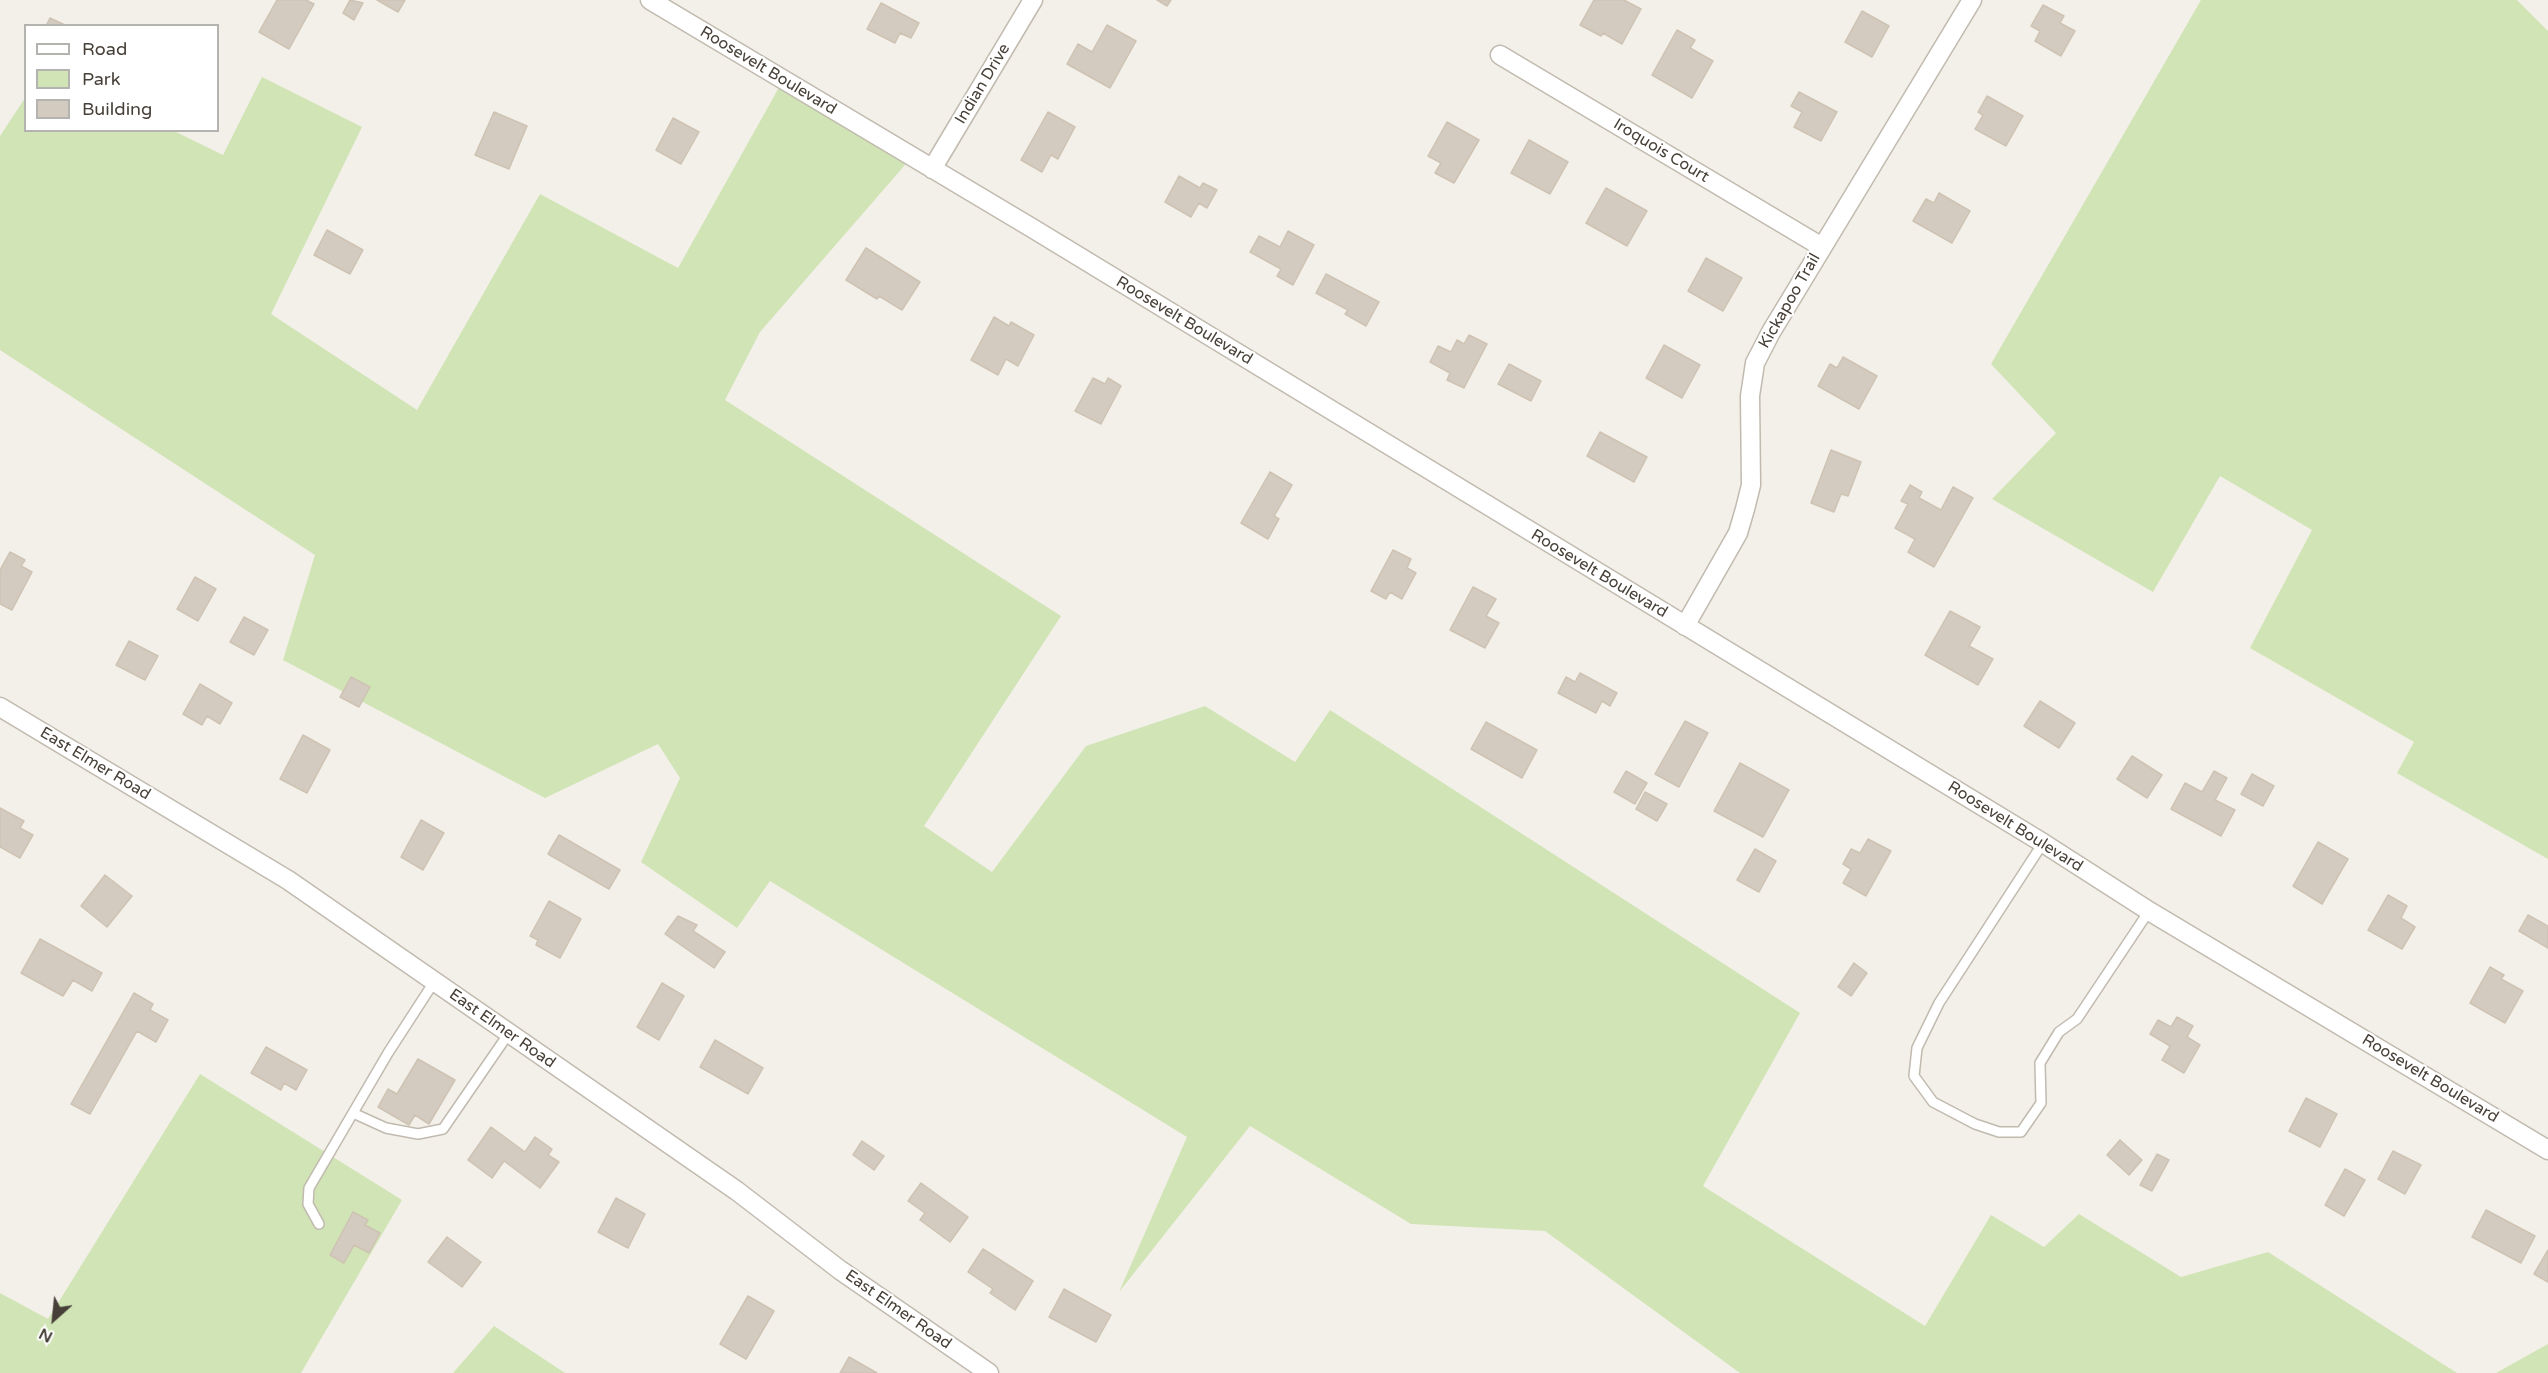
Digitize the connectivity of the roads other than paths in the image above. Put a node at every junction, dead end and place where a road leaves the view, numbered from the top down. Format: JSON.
{"nodes":[{"id":1,"x":650,"y":0,"type":"edge"},
{"id":2,"x":1033,"y":0,"type":"edge"},
{"id":3,"x":1972,"y":0,"type":"edge"},
{"id":4,"x":1500,"y":55,"type":"dead end"},
{"id":5,"x":932,"y":169,"type":"junction"},
{"id":6,"x":1822,"y":247,"type":"junction"},
{"id":7,"x":1685,"y":626,"type":"junction"},
{"id":8,"x":0,"y":707,"type":"edge"},
{"id":9,"x":2043,"y":843,"type":"junction"},
{"id":10,"x":2150,"y":911,"type":"junction"},
{"id":11,"x":434,"y":982,"type":"junction"},
{"id":12,"x":509,"y":1033,"type":"junction"},
{"id":13,"x":353,"y":1113,"type":"junction"},
{"id":14,"x":2548,"y":1150,"type":"edge"},
{"id":15,"x":319,"y":1224,"type":"dead end"},
{"id":16,"x":989,"y":1373,"type":"edge"}],
"edges":[{"from":1,"to":5,"type":"street","name":"Roosevelt Boulevard"},
{"from":2,"to":5,"type":"street","name":"Indian Drive"},
{"from":3,"to":6,"type":"street","name":"Kickapoo Trail"},
{"from":4,"to":6,"type":"street","name":"Iroquois Court"},
{"from":5,"to":7,"type":"street","name":"Roosevelt Boulevard"},
{"from":6,"to":7,"type":"street","name":"Kickapoo Trail"},
{"from":7,"to":9,"type":"street","name":"Roosevelt Boulevard"},
{"from":8,"to":11,"type":"street","name":"East Elmer Road"},
{"from":9,"to":10,"type":"street","name":"Roosevelt Boulevard"},
{"from":9,"to":10,"type":"lane"},
{"from":10,"to":14,"type":"street","name":"Roosevelt Boulevard"},
{"from":11,"to":12,"type":"street","name":"East Elmer Road"},
{"from":11,"to":13,"type":"lane"},
{"from":12,"to":13,"type":"lane"},
{"from":12,"to":16,"type":"street","name":"East Elmer Road"},
{"from":13,"to":15,"type":"lane"}]}
